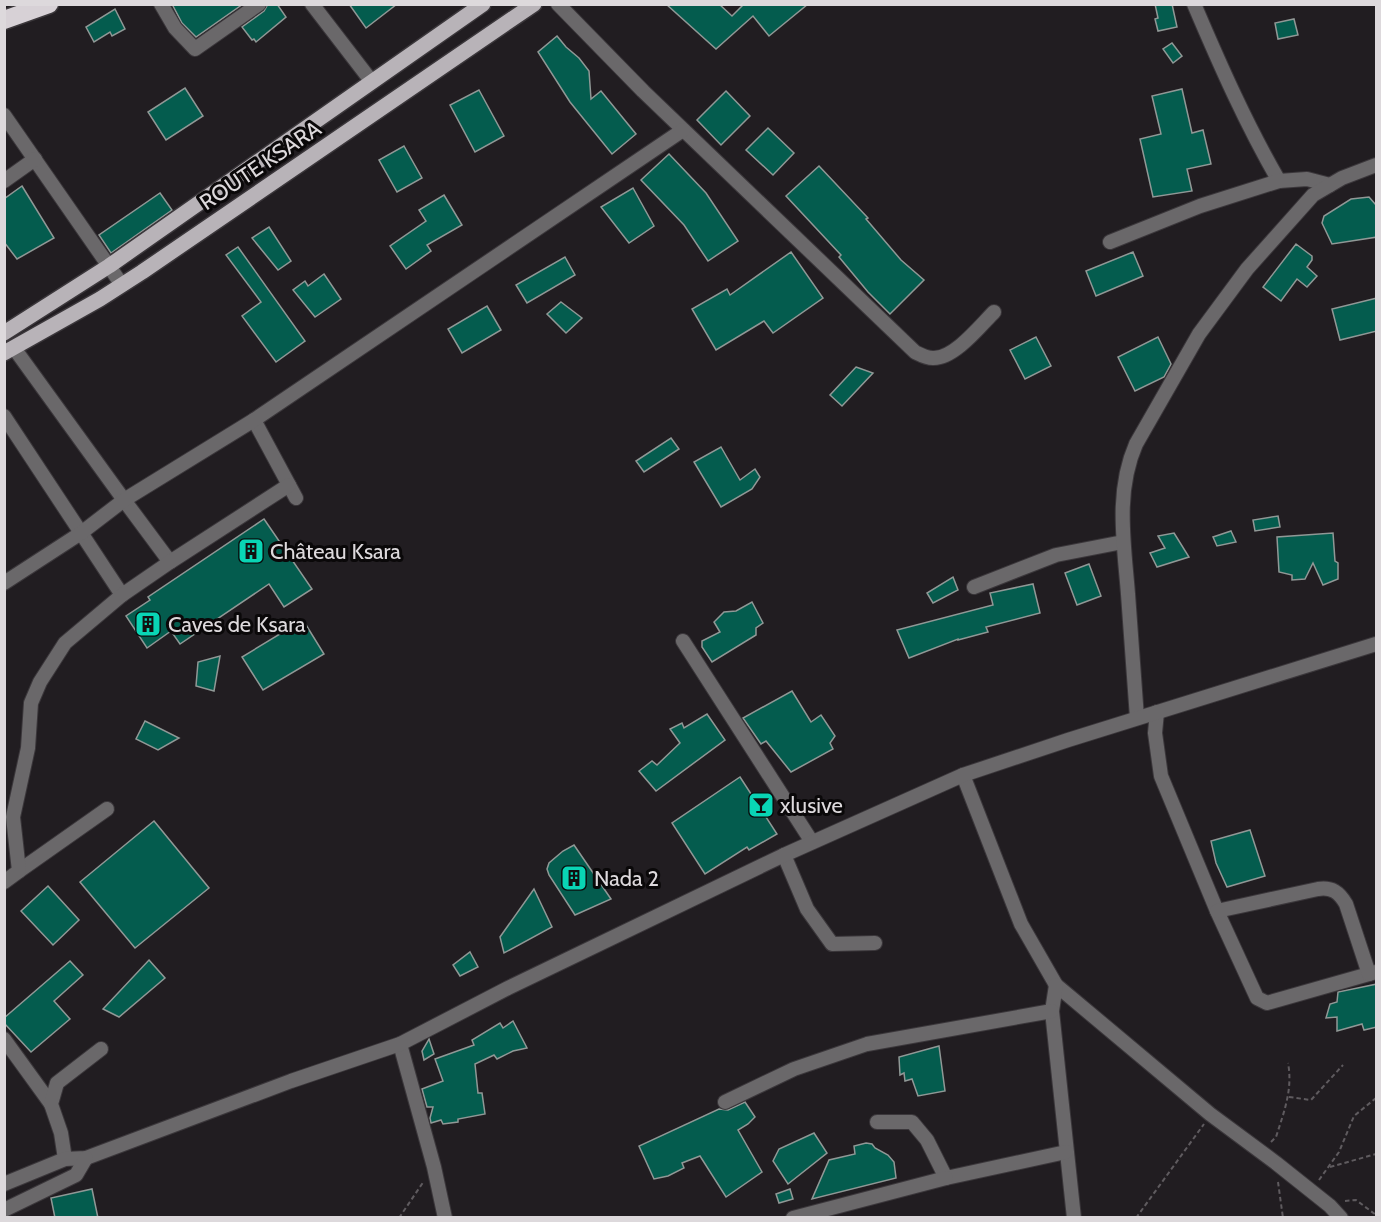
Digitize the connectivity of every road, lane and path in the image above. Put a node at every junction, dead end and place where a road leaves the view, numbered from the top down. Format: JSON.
{"nodes":[{"id":1,"x":49,"y":4,"type":"edge"},
{"id":2,"x":161,"y":4,"type":"edge"},
{"id":3,"x":259,"y":4,"type":"edge"},
{"id":4,"x":312,"y":4,"type":"edge"},
{"id":5,"x":483,"y":4,"type":"edge"},
{"id":6,"x":534,"y":4,"type":"edge"},
{"id":7,"x":558,"y":4,"type":"edge"},
{"id":8,"x":1194,"y":4,"type":"edge"},
{"id":9,"x":4,"y":20,"type":"edge"},
{"id":10,"x":372,"y":82,"type":"junction"},
{"id":11,"x":4,"y":115,"type":"edge"},
{"id":12,"x":682,"y":130,"type":"junction"},
{"id":13,"x":35,"y":159,"type":"junction"},
{"id":14,"x":1377,"y":165,"type":"edge"},
{"id":15,"x":4,"y":181,"type":"edge"},
{"id":16,"x":1279,"y":181,"type":"junction"},
{"id":17,"x":1330,"y":185,"type":"junction"},
{"id":18,"x":1110,"y":242,"type":"dead end"},
{"id":19,"x":109,"y":266,"type":"junction"},
{"id":20,"x":122,"y":285,"type":"junction"},
{"id":21,"x":994,"y":312,"type":"dead end"},
{"id":22,"x":4,"y":334,"type":"edge"},
{"id":23,"x":9,"y":350,"type":"edge"},
{"id":24,"x":4,"y":416,"type":"edge"},
{"id":25,"x":254,"y":420,"type":"junction"},
{"id":26,"x":289,"y":485,"type":"junction"},
{"id":27,"x":296,"y":498,"type":"dead end"},
{"id":28,"x":124,"y":500,"type":"junction"},
{"id":29,"x":81,"y":533,"type":"junction"},
{"id":30,"x":1123,"y":542,"type":"junction"},
{"id":31,"x":170,"y":562,"type":"junction"},
{"id":32,"x":4,"y":583,"type":"edge"},
{"id":33,"x":974,"y":587,"type":"dead end"},
{"id":34,"x":122,"y":595,"type":"junction"},
{"id":35,"x":683,"y":641,"type":"dead end"},
{"id":36,"x":1377,"y":644,"type":"edge"},
{"id":37,"x":1157,"y":712,"type":"junction"},
{"id":38,"x":1137,"y":718,"type":"junction"},
{"id":39,"x":963,"y":775,"type":"junction"},
{"id":40,"x":107,"y":808,"type":"dead end"},
{"id":41,"x":812,"y":842,"type":"junction"},
{"id":42,"x":784,"y":855,"type":"junction"},
{"id":43,"x":19,"y":871,"type":"junction"},
{"id":44,"x":4,"y":882,"type":"edge"},
{"id":45,"x":1217,"y":910,"type":"junction"},
{"id":46,"x":874,"y":943,"type":"dead end"},
{"id":47,"x":1373,"y":973,"type":"edge"},
{"id":48,"x":1056,"y":985,"type":"junction"},
{"id":49,"x":1052,"y":1011,"type":"junction"},
{"id":50,"x":4,"y":1039,"type":"edge"},
{"id":51,"x":400,"y":1044,"type":"junction"},
{"id":52,"x":101,"y":1049,"type":"dead end"},
{"id":53,"x":1288,"y":1063,"type":"dead end"},
{"id":54,"x":1343,"y":1065,"type":"dead end"},
{"id":55,"x":1289,"y":1097,"type":"junction"},
{"id":56,"x":1377,"y":1098,"type":"edge"},
{"id":57,"x":725,"y":1102,"type":"dead end"},
{"id":58,"x":51,"y":1104,"type":"junction"},
{"id":59,"x":1210,"y":1114,"type":"junction"},
{"id":60,"x":877,"y":1122,"type":"dead end"},
{"id":61,"x":1066,"y":1152,"type":"junction"},
{"id":62,"x":1261,"y":1153,"type":"junction"},
{"id":63,"x":1377,"y":1154,"type":"edge"},
{"id":64,"x":86,"y":1158,"type":"junction"},
{"id":65,"x":65,"y":1159,"type":"junction"},
{"id":66,"x":1276,"y":1163,"type":"junction"},
{"id":67,"x":434,"y":1167,"type":"junction"},
{"id":68,"x":1328,"y":1168,"type":"junction"},
{"id":69,"x":946,"y":1178,"type":"junction"},
{"id":70,"x":4,"y":1184,"type":"edge"},
{"id":71,"x":1311,"y":1191,"type":"junction"},
{"id":72,"x":1326,"y":1203,"type":"junction"},
{"id":73,"x":4,"y":1210,"type":"edge"},
{"id":74,"x":1377,"y":1215,"type":"edge"},
{"id":75,"x":399,"y":1218,"type":"edge"},
{"id":76,"x":445,"y":1218,"type":"edge"},
{"id":77,"x":794,"y":1218,"type":"edge"},
{"id":78,"x":1074,"y":1218,"type":"edge"},
{"id":79,"x":1136,"y":1218,"type":"edge"},
{"id":80,"x":1283,"y":1218,"type":"edge"},
{"id":81,"x":1341,"y":1218,"type":"edge"}],
"edges":[{"from":1,"to":9,"type":"highway"},
{"from":2,"to":3,"type":"street"},
{"from":4,"to":10,"type":"street"},
{"from":5,"to":10,"type":"main road","name":"ROUTE KSARA"},
{"from":6,"to":20,"type":"main road","name":"ROUTE KSARA"},
{"from":7,"to":12,"type":"street"},
{"from":8,"to":16,"type":"street"},
{"from":10,"to":19,"type":"main road","name":"ROUTE KSARA"},
{"from":11,"to":13,"type":"street"},
{"from":12,"to":21,"type":"street"},
{"from":12,"to":25,"type":"street"},
{"from":13,"to":15,"type":"street"},
{"from":13,"to":19,"type":"street"},
{"from":14,"to":17,"type":"street"},
{"from":16,"to":17,"type":"street"},
{"from":16,"to":18,"type":"street"},
{"from":17,"to":30,"type":"street"},
{"from":19,"to":20,"type":"street"},
{"from":19,"to":22,"type":"main road","name":"ROUTE KSARA"},
{"from":20,"to":23,"type":"main road","name":"ROUTE KSARA"},
{"from":22,"to":23,"type":"main road"},
{"from":23,"to":28,"type":"street"},
{"from":24,"to":29,"type":"street"},
{"from":25,"to":26,"type":"street"},
{"from":25,"to":28,"type":"street"},
{"from":26,"to":27,"type":"street"},
{"from":26,"to":31,"type":"street"},
{"from":28,"to":29,"type":"street"},
{"from":28,"to":31,"type":"street"},
{"from":29,"to":32,"type":"street"},
{"from":29,"to":34,"type":"street"},
{"from":30,"to":33,"type":"street"},
{"from":30,"to":38,"type":"street"},
{"from":31,"to":34,"type":"street"},
{"from":34,"to":43,"type":"street"},
{"from":35,"to":41,"type":"street"},
{"from":36,"to":37,"type":"street"},
{"from":37,"to":38,"type":"street"},
{"from":37,"to":45,"type":"street"},
{"from":38,"to":39,"type":"street"},
{"from":39,"to":41,"type":"street"},
{"from":39,"to":48,"type":"street"},
{"from":40,"to":43,"type":"street"},
{"from":41,"to":42,"type":"street"},
{"from":42,"to":46,"type":"street"},
{"from":42,"to":51,"type":"street"},
{"from":43,"to":44,"type":"street"},
{"from":45,"to":47,"type":"street"},
{"from":45,"to":47,"type":"street"},
{"from":48,"to":49,"type":"street"},
{"from":48,"to":59,"type":"street"},
{"from":49,"to":57,"type":"street"},
{"from":49,"to":61,"type":"street"},
{"from":50,"to":58,"type":"street"},
{"from":51,"to":64,"type":"street"},
{"from":51,"to":67,"type":"street"},
{"from":52,"to":58,"type":"street"},
{"from":53,"to":55,"type":"path"},
{"from":54,"to":55,"type":"path"},
{"from":55,"to":62,"type":"path"},
{"from":56,"to":68,"type":"path"},
{"from":58,"to":65,"type":"street"},
{"from":59,"to":62,"type":"street"},
{"from":59,"to":79,"type":"path"},
{"from":60,"to":69,"type":"street"},
{"from":61,"to":69,"type":"street"},
{"from":61,"to":78,"type":"street"},
{"from":62,"to":66,"type":"street"},
{"from":63,"to":68,"type":"path"},
{"from":64,"to":65,"type":"street"},
{"from":64,"to":73,"type":"street"},
{"from":65,"to":70,"type":"street"},
{"from":66,"to":71,"type":"street"},
{"from":66,"to":80,"type":"path"},
{"from":67,"to":75,"type":"path"},
{"from":67,"to":76,"type":"street"},
{"from":68,"to":71,"type":"path"},
{"from":69,"to":77,"type":"street"},
{"from":71,"to":72,"type":"street"},
{"from":72,"to":74,"type":"path"},
{"from":72,"to":81,"type":"street"}]}
